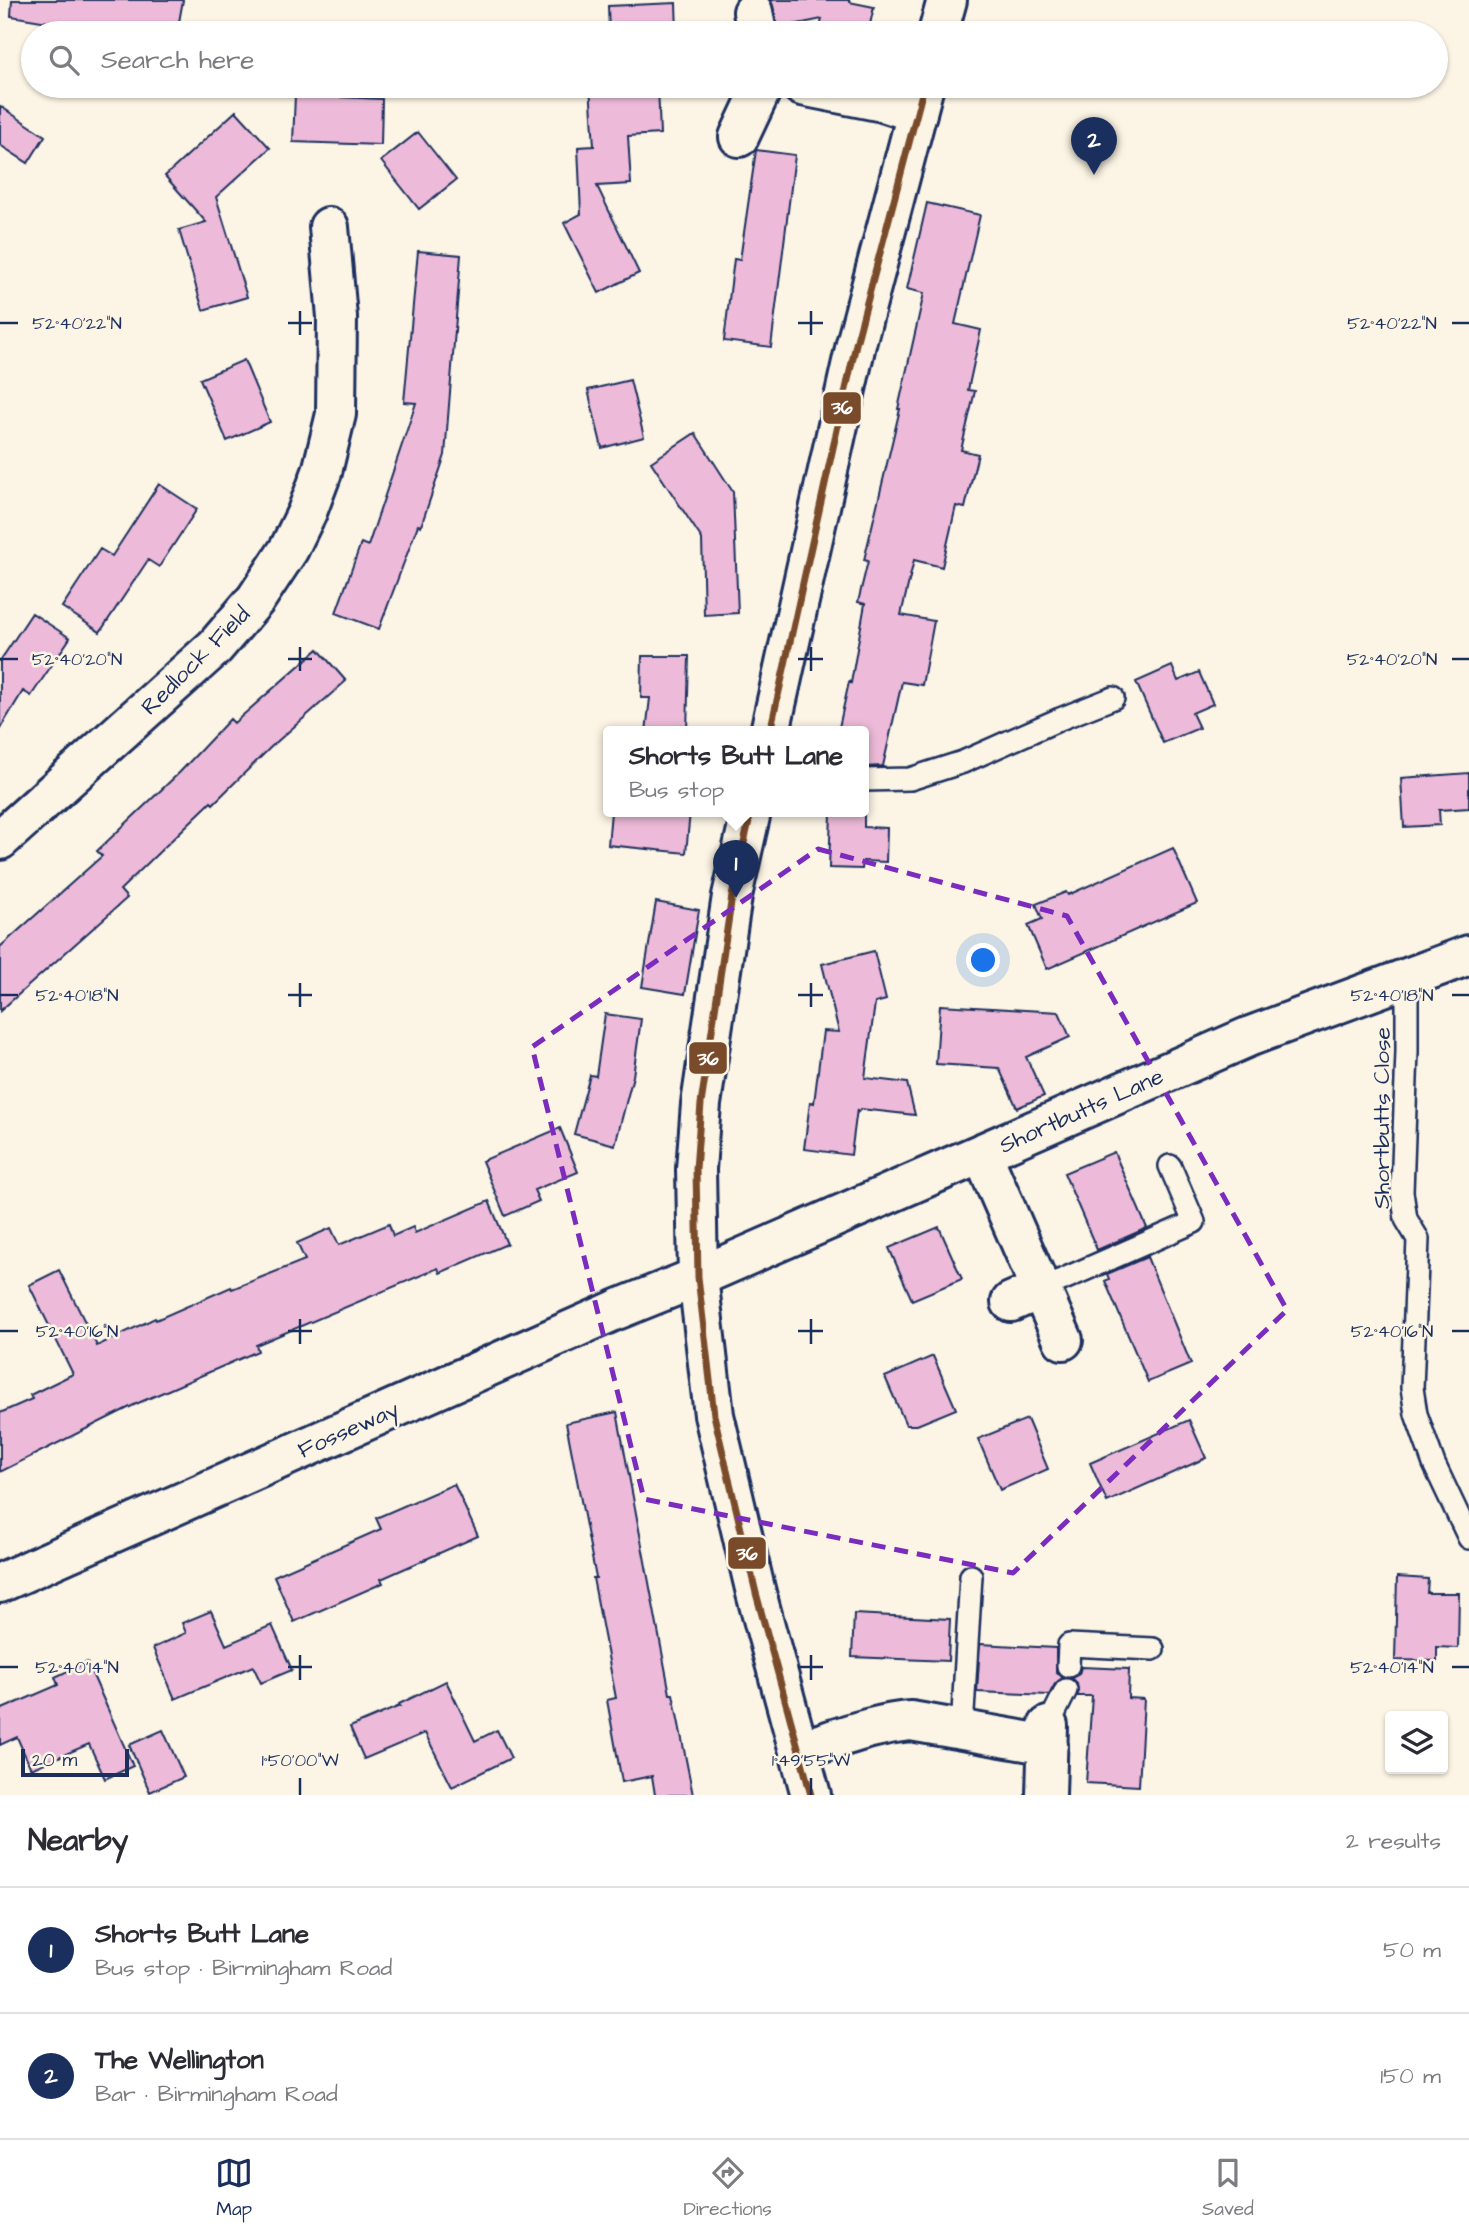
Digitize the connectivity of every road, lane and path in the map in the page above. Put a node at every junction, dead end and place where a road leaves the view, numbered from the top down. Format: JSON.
{"nodes":[{"id":1,"x":947,"y":0,"type":"edge"},
{"id":2,"x":941,"y":21,"type":"edge"},
{"id":3,"x":757,"y":98,"type":"edge"},
{"id":4,"x":863,"y":98,"type":"edge"},
{"id":5,"x":921,"y":99,"type":"edge"},
{"id":6,"x":739,"y":137,"type":"dead end"},
{"id":7,"x":328,"y":227,"type":"dead end"},
{"id":8,"x":1113,"y":698,"type":"dead end"},
{"id":9,"x":770,"y":726,"type":"edge"},
{"id":10,"x":869,"y":780,"type":"edge"},
{"id":11,"x":750,"y":817,"type":"edge"},
{"id":12,"x":0,"y":840,"type":"edge"},
{"id":13,"x":1469,"y":955,"type":"edge"},
{"id":14,"x":1407,"y":977,"type":"junction"},
{"id":15,"x":982,"y":1154,"type":"junction"},
{"id":16,"x":1170,"y":1166,"type":"dead end"},
{"id":17,"x":698,"y":1277,"type":"junction"},
{"id":18,"x":1026,"y":1295,"type":"junction"},
{"id":19,"x":1063,"y":1340,"type":"dead end"},
{"id":20,"x":1469,"y":1538,"type":"edge"},
{"id":21,"x":971,"y":1576,"type":"dead end"},
{"id":22,"x":0,"y":1584,"type":"edge"},
{"id":23,"x":1153,"y":1649,"type":"dead end"},
{"id":24,"x":1068,"y":1666,"type":"dead end"},
{"id":25,"x":1066,"y":1690,"type":"dead end"},
{"id":26,"x":961,"y":1730,"type":"junction"},
{"id":27,"x":1048,"y":1735,"type":"junction"},
{"id":28,"x":800,"y":1750,"type":"junction"},
{"id":29,"x":811,"y":1795,"type":"edge"},
{"id":30,"x":1046,"y":1795,"type":"edge"}],
"edges":[{"from":1,"to":2,"type":"street"},
{"from":3,"to":6,"type":"street"},
{"from":4,"to":5,"type":"street"},
{"from":5,"to":9,"type":"street"},
{"from":7,"to":12,"type":"street","name":"Redlock Field"},
{"from":8,"to":10,"type":"lane"},
{"from":11,"to":17,"type":"street"},
{"from":13,"to":14,"type":"street","name":"Shortbutts Lane"},
{"from":14,"to":15,"type":"street","name":"Shortbutts Lane"},
{"from":14,"to":20,"type":"lane","name":"Shortbutts Close"},
{"from":15,"to":17,"type":"street","name":"Shortbutts Lane"},
{"from":15,"to":18,"type":"street"},
{"from":16,"to":18,"type":"lane"},
{"from":17,"to":22,"type":"street","name":"Fosseway"},
{"from":17,"to":28,"type":"street"},
{"from":18,"to":19,"type":"street"},
{"from":21,"to":26,"type":"lane"},
{"from":23,"to":24,"type":"lane"},
{"from":25,"to":27,"type":"lane"},
{"from":26,"to":27,"type":"street"},
{"from":26,"to":28,"type":"street"},
{"from":27,"to":30,"type":"street"},
{"from":28,"to":29,"type":"street"}]}
